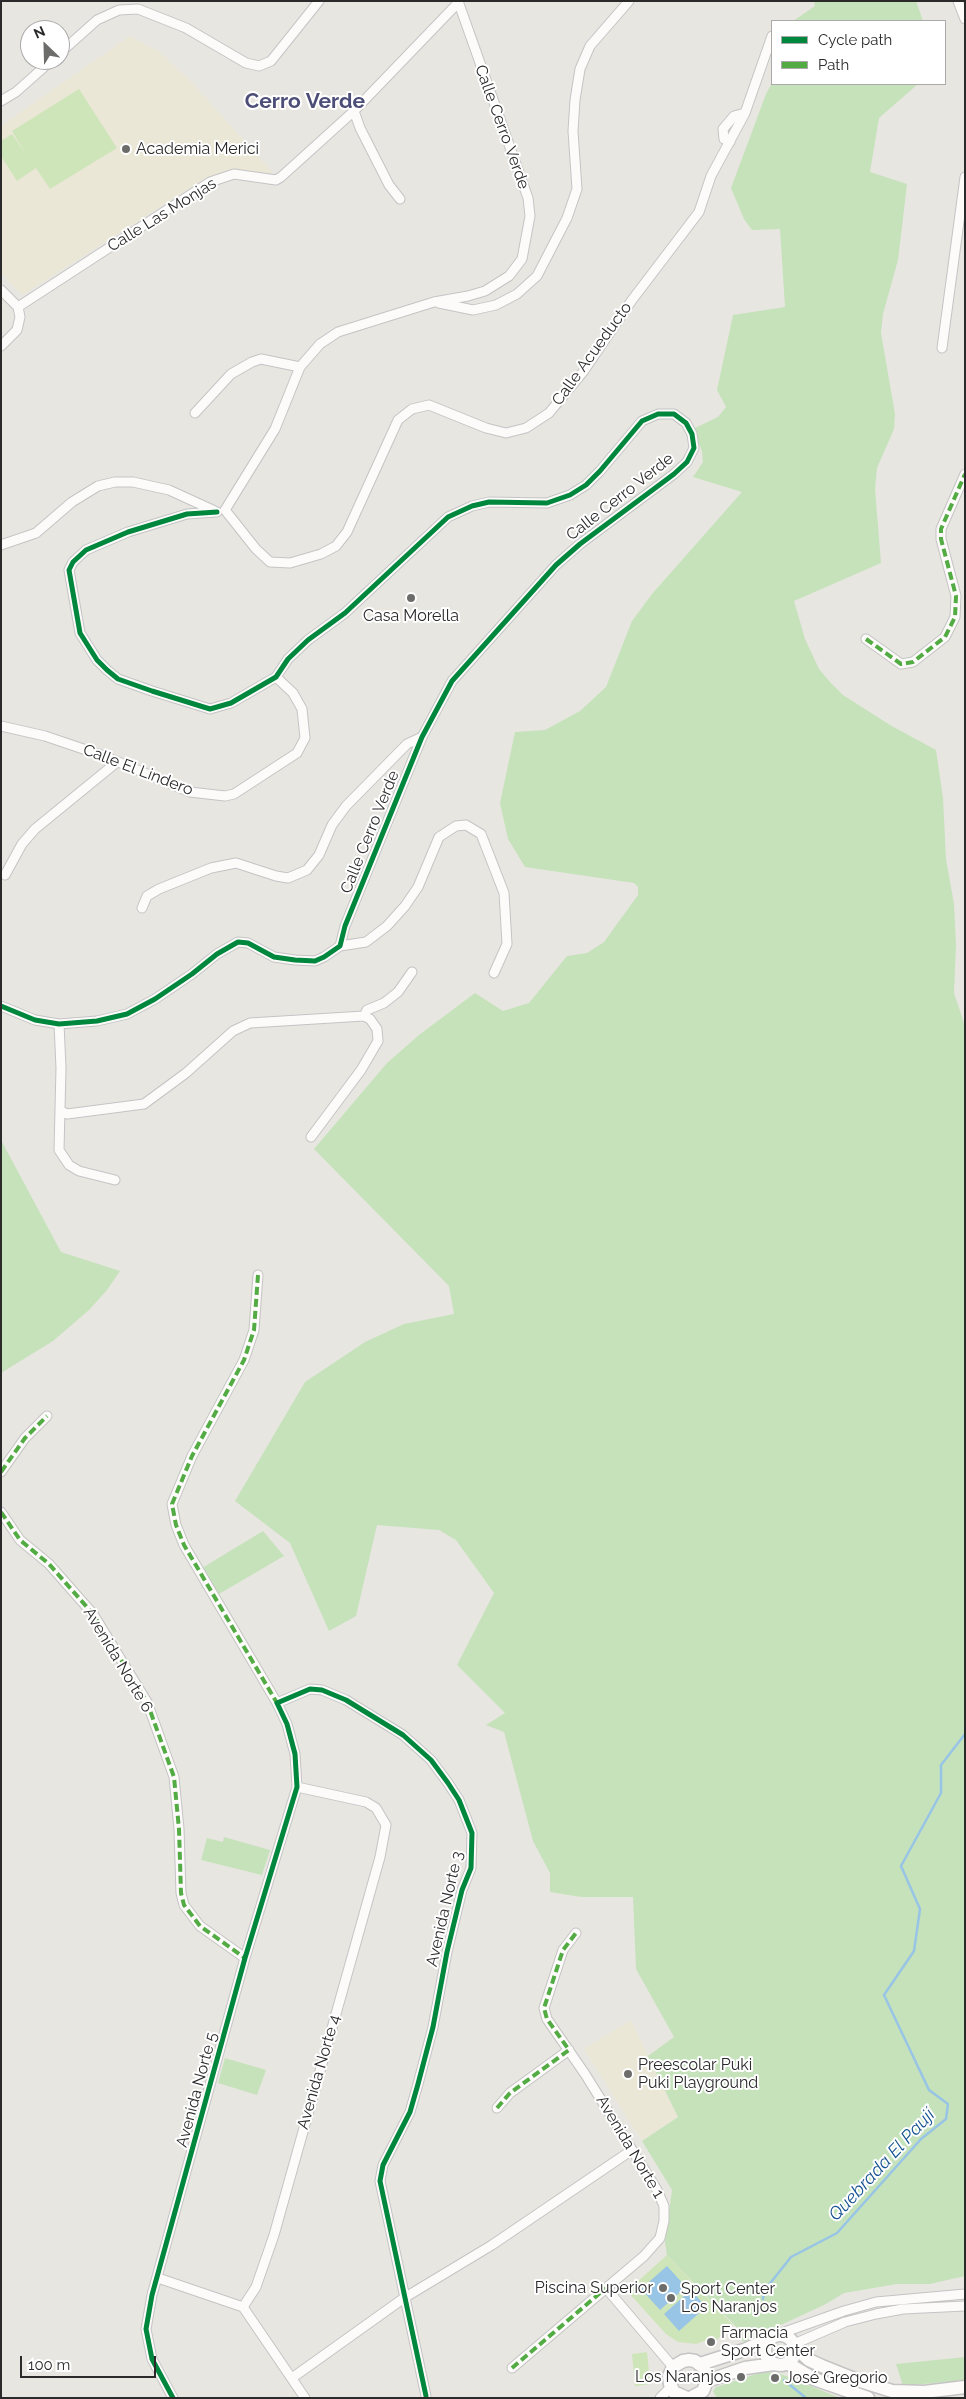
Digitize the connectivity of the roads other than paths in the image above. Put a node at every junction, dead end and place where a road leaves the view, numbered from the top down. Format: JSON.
{"nodes":[{"id":1,"x":319,"y":1,"type":"edge"},
{"id":2,"x":630,"y":1,"type":"edge"},
{"id":3,"x":958,"y":1,"type":"edge"},
{"id":4,"x":458,"y":2,"type":"edge"},
{"id":5,"x":965,"y":19,"type":"edge"},
{"id":6,"x":771,"y":39,"type":"edge"},
{"id":7,"x":70,"y":44,"type":"edge"},
{"id":8,"x":41,"y":70,"type":"edge"},
{"id":9,"x":1,"y":101,"type":"edge"},
{"id":10,"x":354,"y":111,"type":"junction"},
{"id":11,"x":965,"y":177,"type":"edge"},
{"id":12,"x":400,"y":199,"type":"dead end"},
{"id":13,"x":1,"y":290,"type":"edge"},
{"id":14,"x":434,"y":302,"type":"junction"},
{"id":15,"x":18,"y":307,"type":"junction"},
{"id":16,"x":1,"y":346,"type":"edge"},
{"id":17,"x":942,"y":348,"type":"dead end"},
{"id":18,"x":300,"y":367,"type":"junction"},
{"id":19,"x":195,"y":413,"type":"dead end"},
{"id":20,"x":965,"y":474,"type":"edge"},
{"id":21,"x":221,"y":511,"type":"junction"},
{"id":22,"x":1,"y":546,"type":"edge"},
{"id":23,"x":866,"y":639,"type":"dead end"},
{"id":24,"x":276,"y":677,"type":"junction"},
{"id":25,"x":1,"y":726,"type":"edge"},
{"id":26,"x":422,"y":737,"type":"junction"},
{"id":27,"x":117,"y":762,"type":"junction"},
{"id":28,"x":4,"y":875,"type":"dead end"},
{"id":29,"x":142,"y":908,"type":"dead end"},
{"id":30,"x":340,"y":946,"type":"junction"},
{"id":31,"x":412,"y":972,"type":"dead end"},
{"id":32,"x":494,"y":973,"type":"dead end"},
{"id":33,"x":1,"y":1006,"type":"edge"},
{"id":34,"x":364,"y":1016,"type":"junction"},
{"id":35,"x":59,"y":1024,"type":"junction"},
{"id":36,"x":61,"y":1111,"type":"junction"},
{"id":37,"x":311,"y":1137,"type":"dead end"},
{"id":38,"x":115,"y":1180,"type":"dead end"},
{"id":39,"x":258,"y":1275,"type":"dead end"},
{"id":40,"x":47,"y":1416,"type":"dead end"},
{"id":41,"x":1,"y":1472,"type":"edge"},
{"id":42,"x":1,"y":1512,"type":"edge"},
{"id":43,"x":277,"y":1703,"type":"junction"},
{"id":44,"x":297,"y":1787,"type":"junction"},
{"id":45,"x":576,"y":1933,"type":"dead end"},
{"id":46,"x":246,"y":1958,"type":"junction"},
{"id":47,"x":569,"y":2050,"type":"junction"},
{"id":48,"x":497,"y":2108,"type":"dead end"},
{"id":49,"x":632,"y":2150,"type":"junction"},
{"id":50,"x":158,"y":2278,"type":"junction"},
{"id":51,"x":606,"y":2288,"type":"junction"},
{"id":52,"x":965,"y":2294,"type":"edge"},
{"id":53,"x":404,"y":2298,"type":"junction"},
{"id":54,"x":965,"y":2306,"type":"edge"},
{"id":55,"x":243,"y":2307,"type":"junction"},
{"id":56,"x":774,"y":2337,"type":"junction"},
{"id":57,"x":794,"y":2346,"type":"junction"},
{"id":58,"x":780,"y":2363,"type":"junction"},
{"id":59,"x":700,"y":2364,"type":"junction"},
{"id":60,"x":673,"y":2367,"type":"junction"},
{"id":61,"x":512,"y":2368,"type":"dead end"},
{"id":62,"x":292,"y":2378,"type":"junction"},
{"id":63,"x":965,"y":2387,"type":"edge"},
{"id":64,"x":706,"y":2390,"type":"edge"},
{"id":65,"x":680,"y":2395,"type":"edge"},
{"id":66,"x":426,"y":2396,"type":"dead end"},
{"id":67,"x":173,"y":2398,"type":"edge"},
{"id":68,"x":305,"y":2398,"type":"edge"},
{"id":69,"x":660,"y":2398,"type":"edge"},
{"id":70,"x":868,"y":2398,"type":"edge"}],
"edges":[{"from":1,"to":7,"type":"street"},
{"from":2,"to":14,"type":"street"},
{"from":3,"to":5,"type":"street"},
{"from":4,"to":10,"type":"street","name":"Calle Las Monjas"},
{"from":4,"to":14,"type":"street","name":"Calle Cerro Verde"},
{"from":6,"to":21,"type":"street","name":"Calle Acueducto"},
{"from":8,"to":9,"type":"street"},
{"from":10,"to":12,"type":"street"},
{"from":10,"to":15,"type":"street","name":"Calle Las Monjas"},
{"from":11,"to":17,"type":"street"},
{"from":13,"to":15,"type":"street"},
{"from":14,"to":18,"type":"street","name":"Calle Cerro Verde"},
{"from":15,"to":16,"type":"street"},
{"from":18,"to":19,"type":"street"},
{"from":18,"to":21,"type":"street","name":"Calle Cerro Verde"},
{"from":20,"to":23,"type":"street"},
{"from":21,"to":22,"type":"street"},
{"from":21,"to":24,"type":"street","name":"Calle Cerro Verde"},
{"from":24,"to":26,"type":"street","name":"Calle Cerro Verde"},
{"from":24,"to":27,"type":"street","name":"Calle El Lindero"},
{"from":25,"to":27,"type":"street","name":"Calle El Lindero"},
{"from":26,"to":29,"type":"street"},
{"from":26,"to":30,"type":"street","name":"Calle Cerro Verde"},
{"from":27,"to":28,"type":"street"},
{"from":30,"to":32,"type":"street"},
{"from":30,"to":35,"type":"street"},
{"from":31,"to":34,"type":"street"},
{"from":33,"to":35,"type":"street"},
{"from":34,"to":36,"type":"street"},
{"from":34,"to":37,"type":"street"},
{"from":35,"to":36,"type":"street"},
{"from":36,"to":38,"type":"street"},
{"from":39,"to":43,"type":"street"},
{"from":40,"to":41,"type":"street"},
{"from":42,"to":46,"type":"street","name":"Avenida Norte 6"},
{"from":43,"to":44,"type":"street"},
{"from":43,"to":53,"type":"street","name":"Avenida Norte 3"},
{"from":44,"to":46,"type":"street","name":"Avenida Norte 5"},
{"from":44,"to":55,"type":"street","name":"Avenida Norte 4"},
{"from":45,"to":47,"type":"street","name":"Avenida Norte 1"},
{"from":46,"to":50,"type":"street","name":"Avenida Norte 5"},
{"from":47,"to":48,"type":"street"},
{"from":47,"to":49,"type":"street","name":"Avenida Norte 1"},
{"from":49,"to":51,"type":"street","name":"Avenida Norte 1"},
{"from":49,"to":53,"type":"street"},
{"from":50,"to":55,"type":"street"},
{"from":50,"to":67,"type":"street","name":"Avenida Norte 5"},
{"from":51,"to":60,"type":"street"},
{"from":51,"to":61,"type":"street","name":"Avenida Norte 1"},
{"from":52,"to":56,"type":"street"},
{"from":53,"to":62,"type":"street"},
{"from":53,"to":66,"type":"street","name":"Avenida Norte 3"},
{"from":54,"to":57,"type":"street"},
{"from":55,"to":62,"type":"street"},
{"from":56,"to":57,"type":"main road"},
{"from":56,"to":58,"type":"main road"},
{"from":56,"to":59,"type":"main road"},
{"from":57,"to":58,"type":"main road"},
{"from":57,"to":63,"type":"main road"},
{"from":58,"to":64,"type":"main road"},
{"from":58,"to":70,"type":"main road"},
{"from":59,"to":60,"type":"main road"},
{"from":59,"to":64,"type":"main road"},
{"from":60,"to":65,"type":"main road"},
{"from":62,"to":68,"type":"street"},
{"from":64,"to":65,"type":"main road"},
{"from":65,"to":69,"type":"street"}]}
